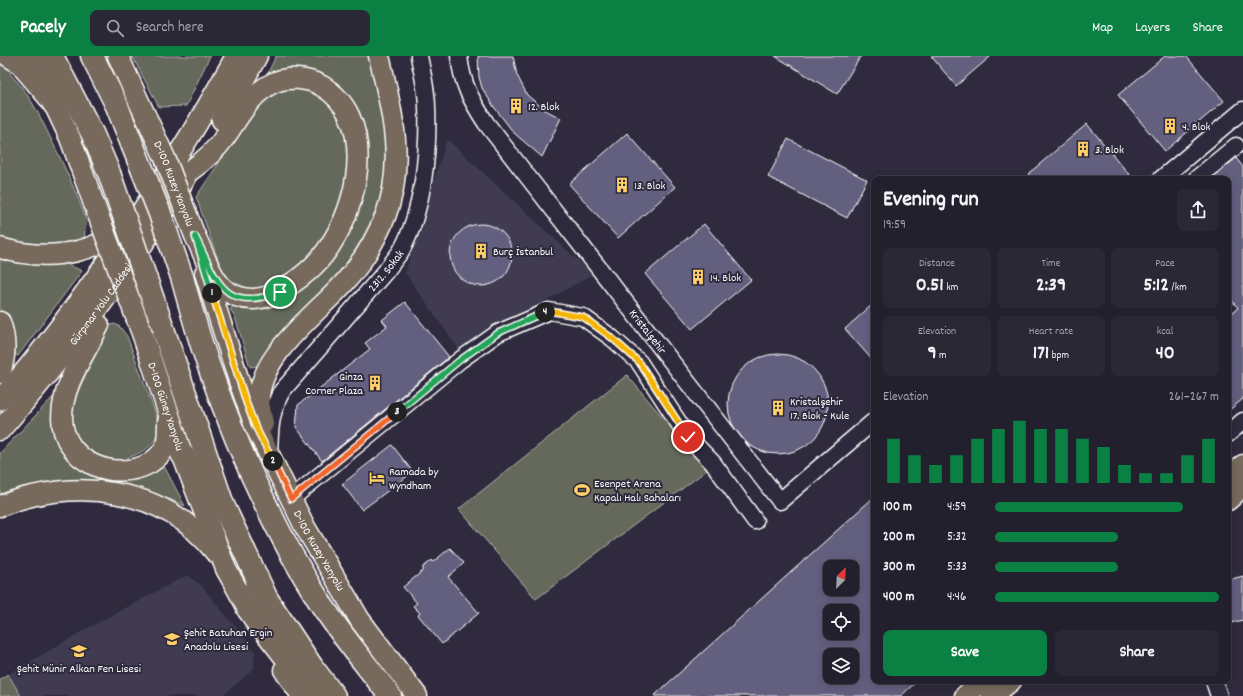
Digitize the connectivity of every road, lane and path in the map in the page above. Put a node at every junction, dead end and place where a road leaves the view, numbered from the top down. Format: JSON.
{"nodes":[{"id":1,"x":8,"y":56,"type":"edge"},
{"id":2,"x":29,"y":56,"type":"edge"},
{"id":3,"x":52,"y":56,"type":"edge"},
{"id":4,"x":92,"y":56,"type":"edge"},
{"id":5,"x":118,"y":56,"type":"edge"},
{"id":6,"x":220,"y":56,"type":"edge"},
{"id":7,"x":236,"y":56,"type":"edge"},
{"id":8,"x":257,"y":56,"type":"edge"},
{"id":9,"x":379,"y":56,"type":"edge"},
{"id":10,"x":419,"y":56,"type":"edge"},
{"id":11,"x":459,"y":56,"type":"edge"},
{"id":12,"x":54,"y":104,"type":"junction"},
{"id":13,"x":1243,"y":110,"type":"edge"},
{"id":14,"x":193,"y":131,"type":"junction"},
{"id":15,"x":1236,"y":146,"type":"dead end"},
{"id":16,"x":191,"y":170,"type":"junction"},
{"id":17,"x":1165,"y":176,"type":"edge"},
{"id":18,"x":1200,"y":176,"type":"edge"},
{"id":19,"x":143,"y":210,"type":"junction"},
{"id":20,"x":195,"y":236,"type":"junction"},
{"id":21,"x":0,"y":248,"type":"edge"},
{"id":22,"x":110,"y":293,"type":"junction"},
{"id":23,"x":0,"y":322,"type":"edge"},
{"id":24,"x":0,"y":373,"type":"edge"},
{"id":25,"x":0,"y":400,"type":"edge"},
{"id":26,"x":165,"y":403,"type":"junction"},
{"id":27,"x":1243,"y":421,"type":"edge"},
{"id":28,"x":871,"y":424,"type":"edge"},
{"id":29,"x":0,"y":430,"type":"edge"},
{"id":30,"x":1231,"y":431,"type":"edge"},
{"id":31,"x":269,"y":453,"type":"junction"},
{"id":32,"x":182,"y":454,"type":"junction"},
{"id":33,"x":1235,"y":473,"type":"edge"},
{"id":34,"x":1231,"y":488,"type":"edge"},
{"id":35,"x":291,"y":499,"type":"junction"},
{"id":36,"x":0,"y":506,"type":"edge"},
{"id":37,"x":755,"y":521,"type":"dead end"},
{"id":38,"x":226,"y":569,"type":"junction"},
{"id":39,"x":265,"y":595,"type":"junction"},
{"id":40,"x":248,"y":609,"type":"junction"},
{"id":41,"x":979,"y":684,"type":"edge"},
{"id":42,"x":1007,"y":684,"type":"edge"},
{"id":43,"x":1215,"y":684,"type":"edge"},
{"id":44,"x":302,"y":696,"type":"edge"},
{"id":45,"x":316,"y":696,"type":"edge"},
{"id":46,"x":334,"y":696,"type":"edge"},
{"id":47,"x":390,"y":696,"type":"edge"},
{"id":48,"x":417,"y":696,"type":"edge"},
{"id":49,"x":965,"y":696,"type":"edge"},
{"id":50,"x":992,"y":696,"type":"edge"},
{"id":51,"x":1219,"y":696,"type":"edge"}],
"edges":[{"from":1,"to":12,"type":"main road","name":"D-100 Güney Yanyolu"},
{"from":2,"to":12,"type":"highway"},
{"from":3,"to":39,"type":"highway","bridge":true},
{"from":4,"to":47,"type":"highway","bridge":true},
{"from":5,"to":20,"type":"main road","name":"D-100 Kuzey Yanyolu","bridge":true},
{"from":6,"to":14,"type":"main road"},
{"from":7,"to":14,"type":"main road"},
{"from":8,"to":16,"type":"main road","name":"Gürpınar Yolu Caddesi"},
{"from":9,"to":31,"type":"main road"},
{"from":10,"to":31,"type":"street","name":"2312. Sokak"},
{"from":11,"to":28,"type":"street","name":"Kristalşehir"},
{"from":12,"to":26,"type":"main road","name":"D-100 Güney Yanyolu","bridge":true},
{"from":13,"to":17,"type":"street"},
{"from":14,"to":19,"type":"main road"},
{"from":15,"to":18,"type":"street"},
{"from":16,"to":20,"type":"main road"},
{"from":16,"to":22,"type":"main road","name":"Gürpınar Yolu Caddesi"},
{"from":19,"to":21,"type":"main road"},
{"from":19,"to":25,"type":"main road","name":"Gürpınar Yolu Caddesi"},
{"from":20,"to":31,"type":"main road","name":"D-100 Kuzey Yanyolu"},
{"from":22,"to":26,"type":"main road"},
{"from":22,"to":29,"type":"main road","name":"Gürpınar Yolu Caddesi"},
{"from":23,"to":24,"type":"main road"},
{"from":26,"to":32,"type":"main road","name":"D-100 Güney Yanyolu"},
{"from":27,"to":30,"type":"street"},
{"from":31,"to":35,"type":"main road","name":"D-100 Kuzey Yanyolu"},
{"from":32,"to":38,"type":"main road","name":"D-100 Güney Yanyolu"},
{"from":32,"to":39,"type":"highway"},
{"from":33,"to":34,"type":"main road"},
{"from":35,"to":37,"type":"street"},
{"from":35,"to":48,"type":"main road","name":"D-100 Kuzey Yanyolu"},
{"from":36,"to":38,"type":"main road"},
{"from":38,"to":40,"type":"main road","name":"D-100 Güney Yanyolu"},
{"from":39,"to":46,"type":"highway"},
{"from":40,"to":44,"type":"main road","name":"D-100 Güney Yanyolu"},
{"from":40,"to":45,"type":"highway"},
{"from":41,"to":49,"type":"main road"},
{"from":42,"to":50,"type":"main road"},
{"from":43,"to":51,"type":"street"}]}
